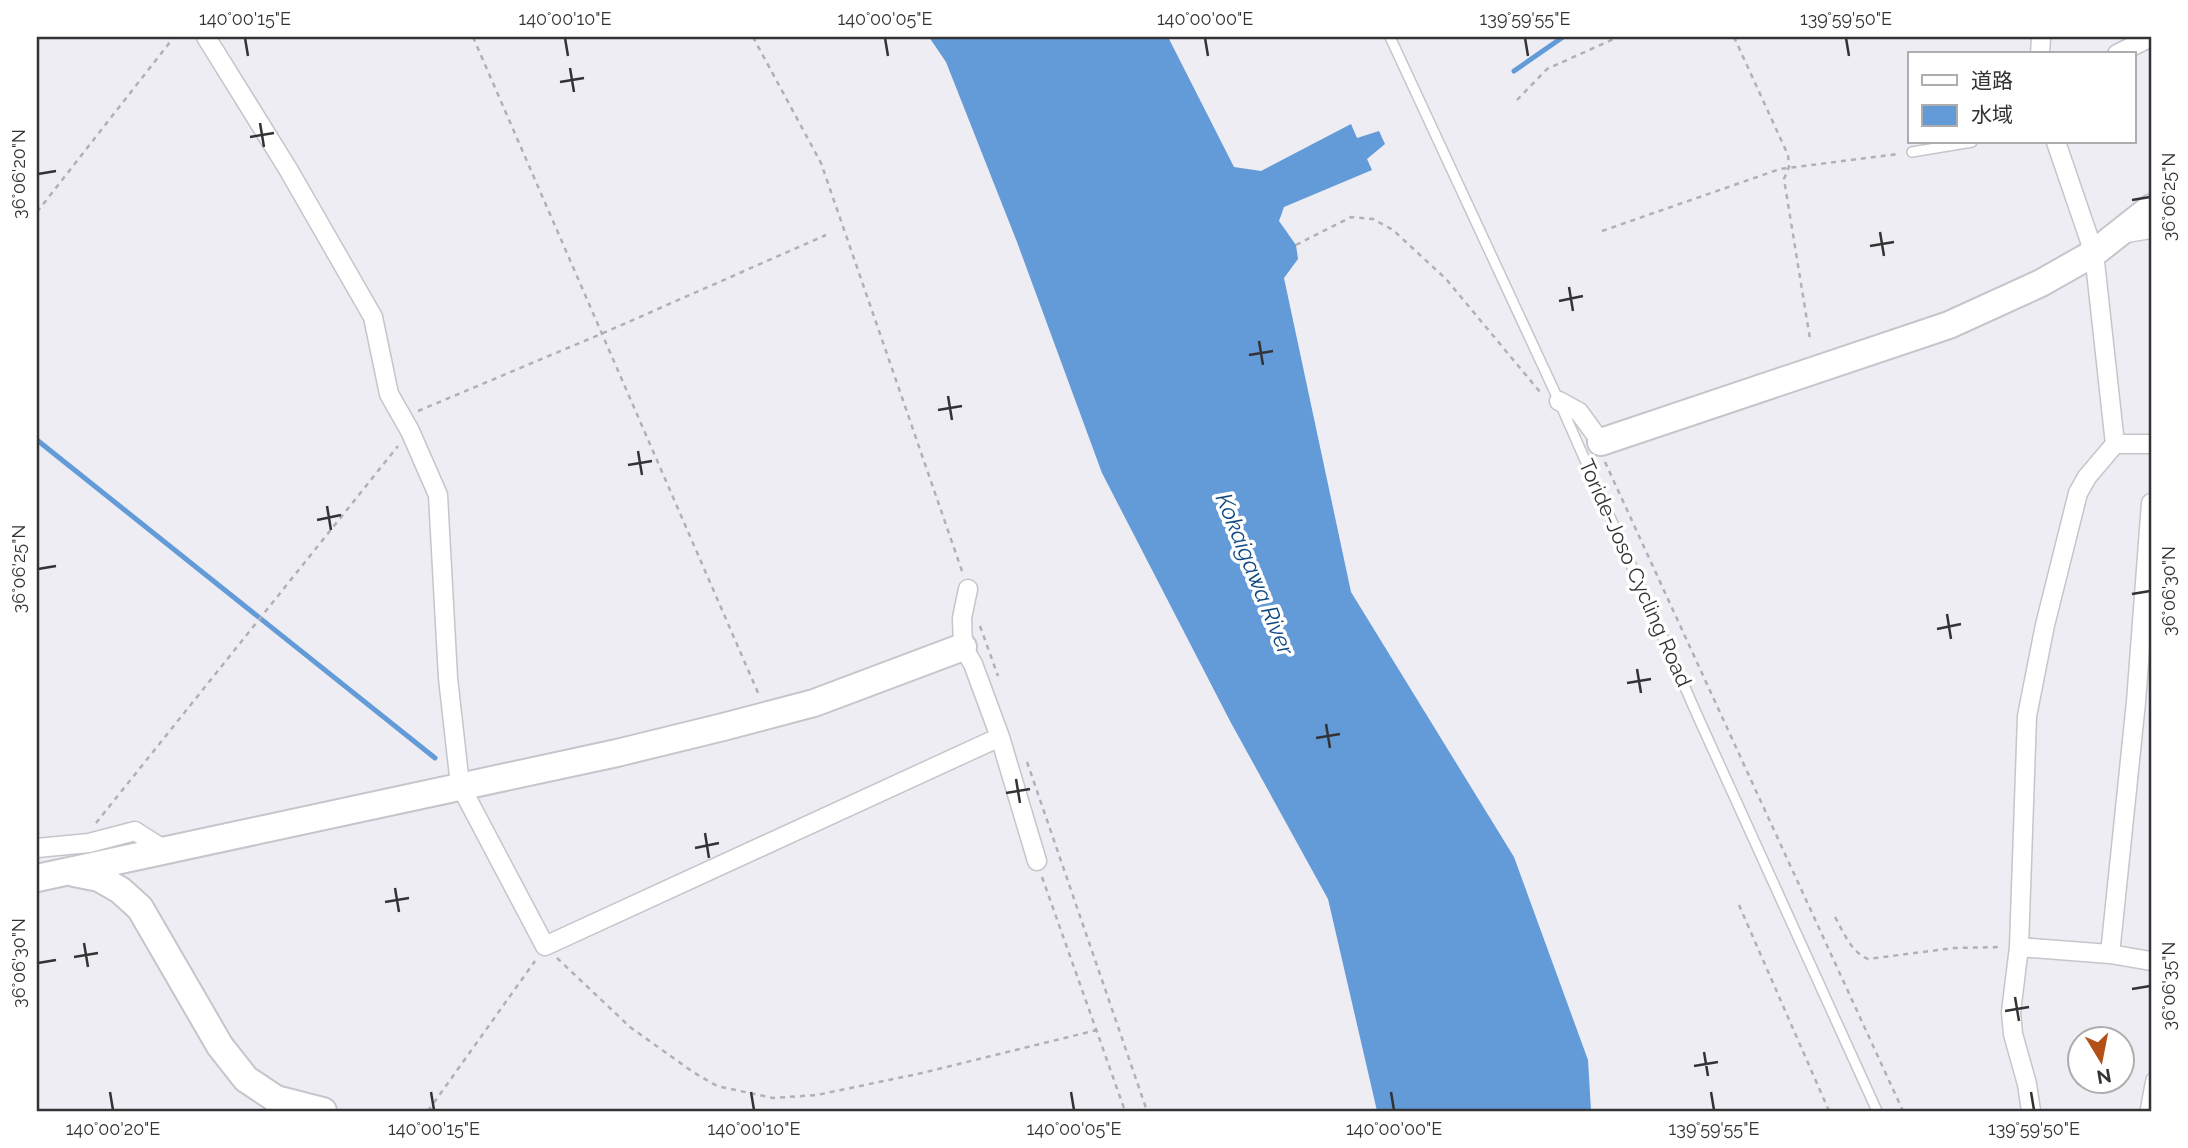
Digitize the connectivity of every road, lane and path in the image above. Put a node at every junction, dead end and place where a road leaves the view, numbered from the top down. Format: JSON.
{"nodes":[{"id":1,"x":174,"y":37,"type":"edge"},
{"id":2,"x":206,"y":37,"type":"edge"},
{"id":3,"x":473,"y":37,"type":"edge"},
{"id":4,"x":753,"y":37,"type":"edge"},
{"id":5,"x":1390,"y":37,"type":"edge"},
{"id":6,"x":1618,"y":37,"type":"edge"},
{"id":7,"x":1734,"y":37,"type":"edge"},
{"id":8,"x":2151,"y":37,"type":"edge"},
{"id":9,"x":2122,"y":52,"type":"edge"},
{"id":10,"x":1517,"y":100,"type":"dead end"},
{"id":11,"x":1960,"y":144,"type":"edge"},
{"id":12,"x":2057,"y":144,"type":"edge"},
{"id":13,"x":1912,"y":152,"type":"joint"},
{"id":14,"x":1789,"y":167,"type":"junction"},
{"id":15,"x":2151,"y":208,"type":"edge"},
{"id":16,"x":37,"y":212,"type":"edge"},
{"id":17,"x":2151,"y":229,"type":"edge"},
{"id":18,"x":1602,"y":231,"type":"dead end"},
{"id":19,"x":2117,"y":235,"type":"junction"},
{"id":20,"x":826,"y":236,"type":"dead end"},
{"id":21,"x":1296,"y":245,"type":"dead end"},
{"id":22,"x":2094,"y":253,"type":"junction"},
{"id":23,"x":601,"y":334,"type":"junction"},
{"id":24,"x":1810,"y":339,"type":"dead end"},
{"id":25,"x":1559,"y":401,"type":"junction"},
{"id":26,"x":406,"y":424,"type":"junction"},
{"id":27,"x":1601,"y":442,"type":"junction"},
{"id":28,"x":2115,"y":444,"type":"junction"},
{"id":29,"x":2151,"y":444,"type":"edge"},
{"id":30,"x":2151,"y":503,"type":"edge"},
{"id":31,"x":968,"y":589,"type":"junction"},
{"id":32,"x":963,"y":647,"type":"junction"},
{"id":33,"x":999,"y":681,"type":"dead end"},
{"id":34,"x":768,"y":715,"type":"junction"},
{"id":35,"x":1000,"y":737,"type":"junction"},
{"id":36,"x":1026,"y":760,"type":"dead end"},
{"id":37,"x":460,"y":785,"type":"junction"},
{"id":38,"x":89,"y":843,"type":"junction"},
{"id":39,"x":37,"y":848,"type":"edge"},
{"id":40,"x":165,"y":850,"type":"junction"},
{"id":41,"x":1037,"y":861,"type":"joint"},
{"id":42,"x":68,"y":872,"type":"junction"},
{"id":43,"x":37,"y":878,"type":"edge"},
{"id":44,"x":1739,"y":905,"type":"dead end"},
{"id":45,"x":1836,"y":917,"type":"dead end"},
{"id":46,"x":545,"y":946,"type":"junction"},
{"id":47,"x":2019,"y":947,"type":"junction"},
{"id":48,"x":2110,"y":954,"type":"junction"},
{"id":49,"x":2151,"y":961,"type":"edge"},
{"id":50,"x":1097,"y":1030,"type":"junction"},
{"id":51,"x":2151,"y":1079,"type":"edge"},
{"id":52,"x":271,"y":1105,"type":"edge"},
{"id":53,"x":323,"y":1111,"type":"edge"},
{"id":54,"x":428,"y":1111,"type":"edge"},
{"id":55,"x":1125,"y":1111,"type":"edge"},
{"id":56,"x":1147,"y":1111,"type":"edge"},
{"id":57,"x":1829,"y":1111,"type":"edge"},
{"id":58,"x":1877,"y":1111,"type":"edge"},
{"id":59,"x":1903,"y":1111,"type":"edge"},
{"id":60,"x":2031,"y":1111,"type":"edge"},
{"id":61,"x":2145,"y":1111,"type":"edge"}],
"edges":[{"from":1,"to":16,"type":"path"},
{"from":2,"to":26,"type":"street"},
{"from":3,"to":23,"type":"path"},
{"from":4,"to":31,"type":"path"},
{"from":5,"to":25,"type":"lane","name":"Toride-Joso Cycling Road"},
{"from":6,"to":10,"type":"path"},
{"from":7,"to":14,"type":"path"},
{"from":8,"to":9,"type":"street"},
{"from":11,"to":13,"type":"lane"},
{"from":12,"to":22,"type":"street"},
{"from":13,"to":14,"type":"path"},
{"from":14,"to":18,"type":"path"},
{"from":14,"to":24,"type":"path"},
{"from":15,"to":19,"type":"street"},
{"from":17,"to":19,"type":"street"},
{"from":19,"to":22,"type":"street"},
{"from":20,"to":23,"type":"path"},
{"from":21,"to":25,"type":"path"},
{"from":22,"to":27,"type":"street"},
{"from":22,"to":28,"type":"street"},
{"from":23,"to":26,"type":"path"},
{"from":23,"to":34,"type":"path"},
{"from":25,"to":27,"type":"street"},
{"from":25,"to":58,"type":"lane","name":"Toride-Joso Cycling Road"},
{"from":26,"to":37,"type":"street"},
{"from":26,"to":38,"type":"path"},
{"from":27,"to":59,"type":"path"},
{"from":28,"to":29,"type":"street"},
{"from":28,"to":47,"type":"street"},
{"from":30,"to":48,"type":"street"},
{"from":31,"to":32,"type":"street"},
{"from":31,"to":33,"type":"path"},
{"from":32,"to":34,"type":"street"},
{"from":32,"to":35,"type":"street"},
{"from":34,"to":37,"type":"street"},
{"from":35,"to":41,"type":"street"},
{"from":35,"to":46,"type":"street"},
{"from":36,"to":56,"type":"path"},
{"from":37,"to":40,"type":"street"},
{"from":37,"to":46,"type":"street"},
{"from":38,"to":39,"type":"street"},
{"from":38,"to":40,"type":"street"},
{"from":40,"to":42,"type":"street"},
{"from":41,"to":50,"type":"path"},
{"from":42,"to":43,"type":"street"},
{"from":42,"to":52,"type":"street"},
{"from":44,"to":57,"type":"path"},
{"from":45,"to":47,"type":"path"},
{"from":46,"to":50,"type":"path"},
{"from":46,"to":54,"type":"path"},
{"from":47,"to":48,"type":"street"},
{"from":47,"to":60,"type":"street"},
{"from":48,"to":49,"type":"street"},
{"from":50,"to":55,"type":"path"},
{"from":51,"to":61,"type":"lane"},
{"from":52,"to":53,"type":"street"}]}
